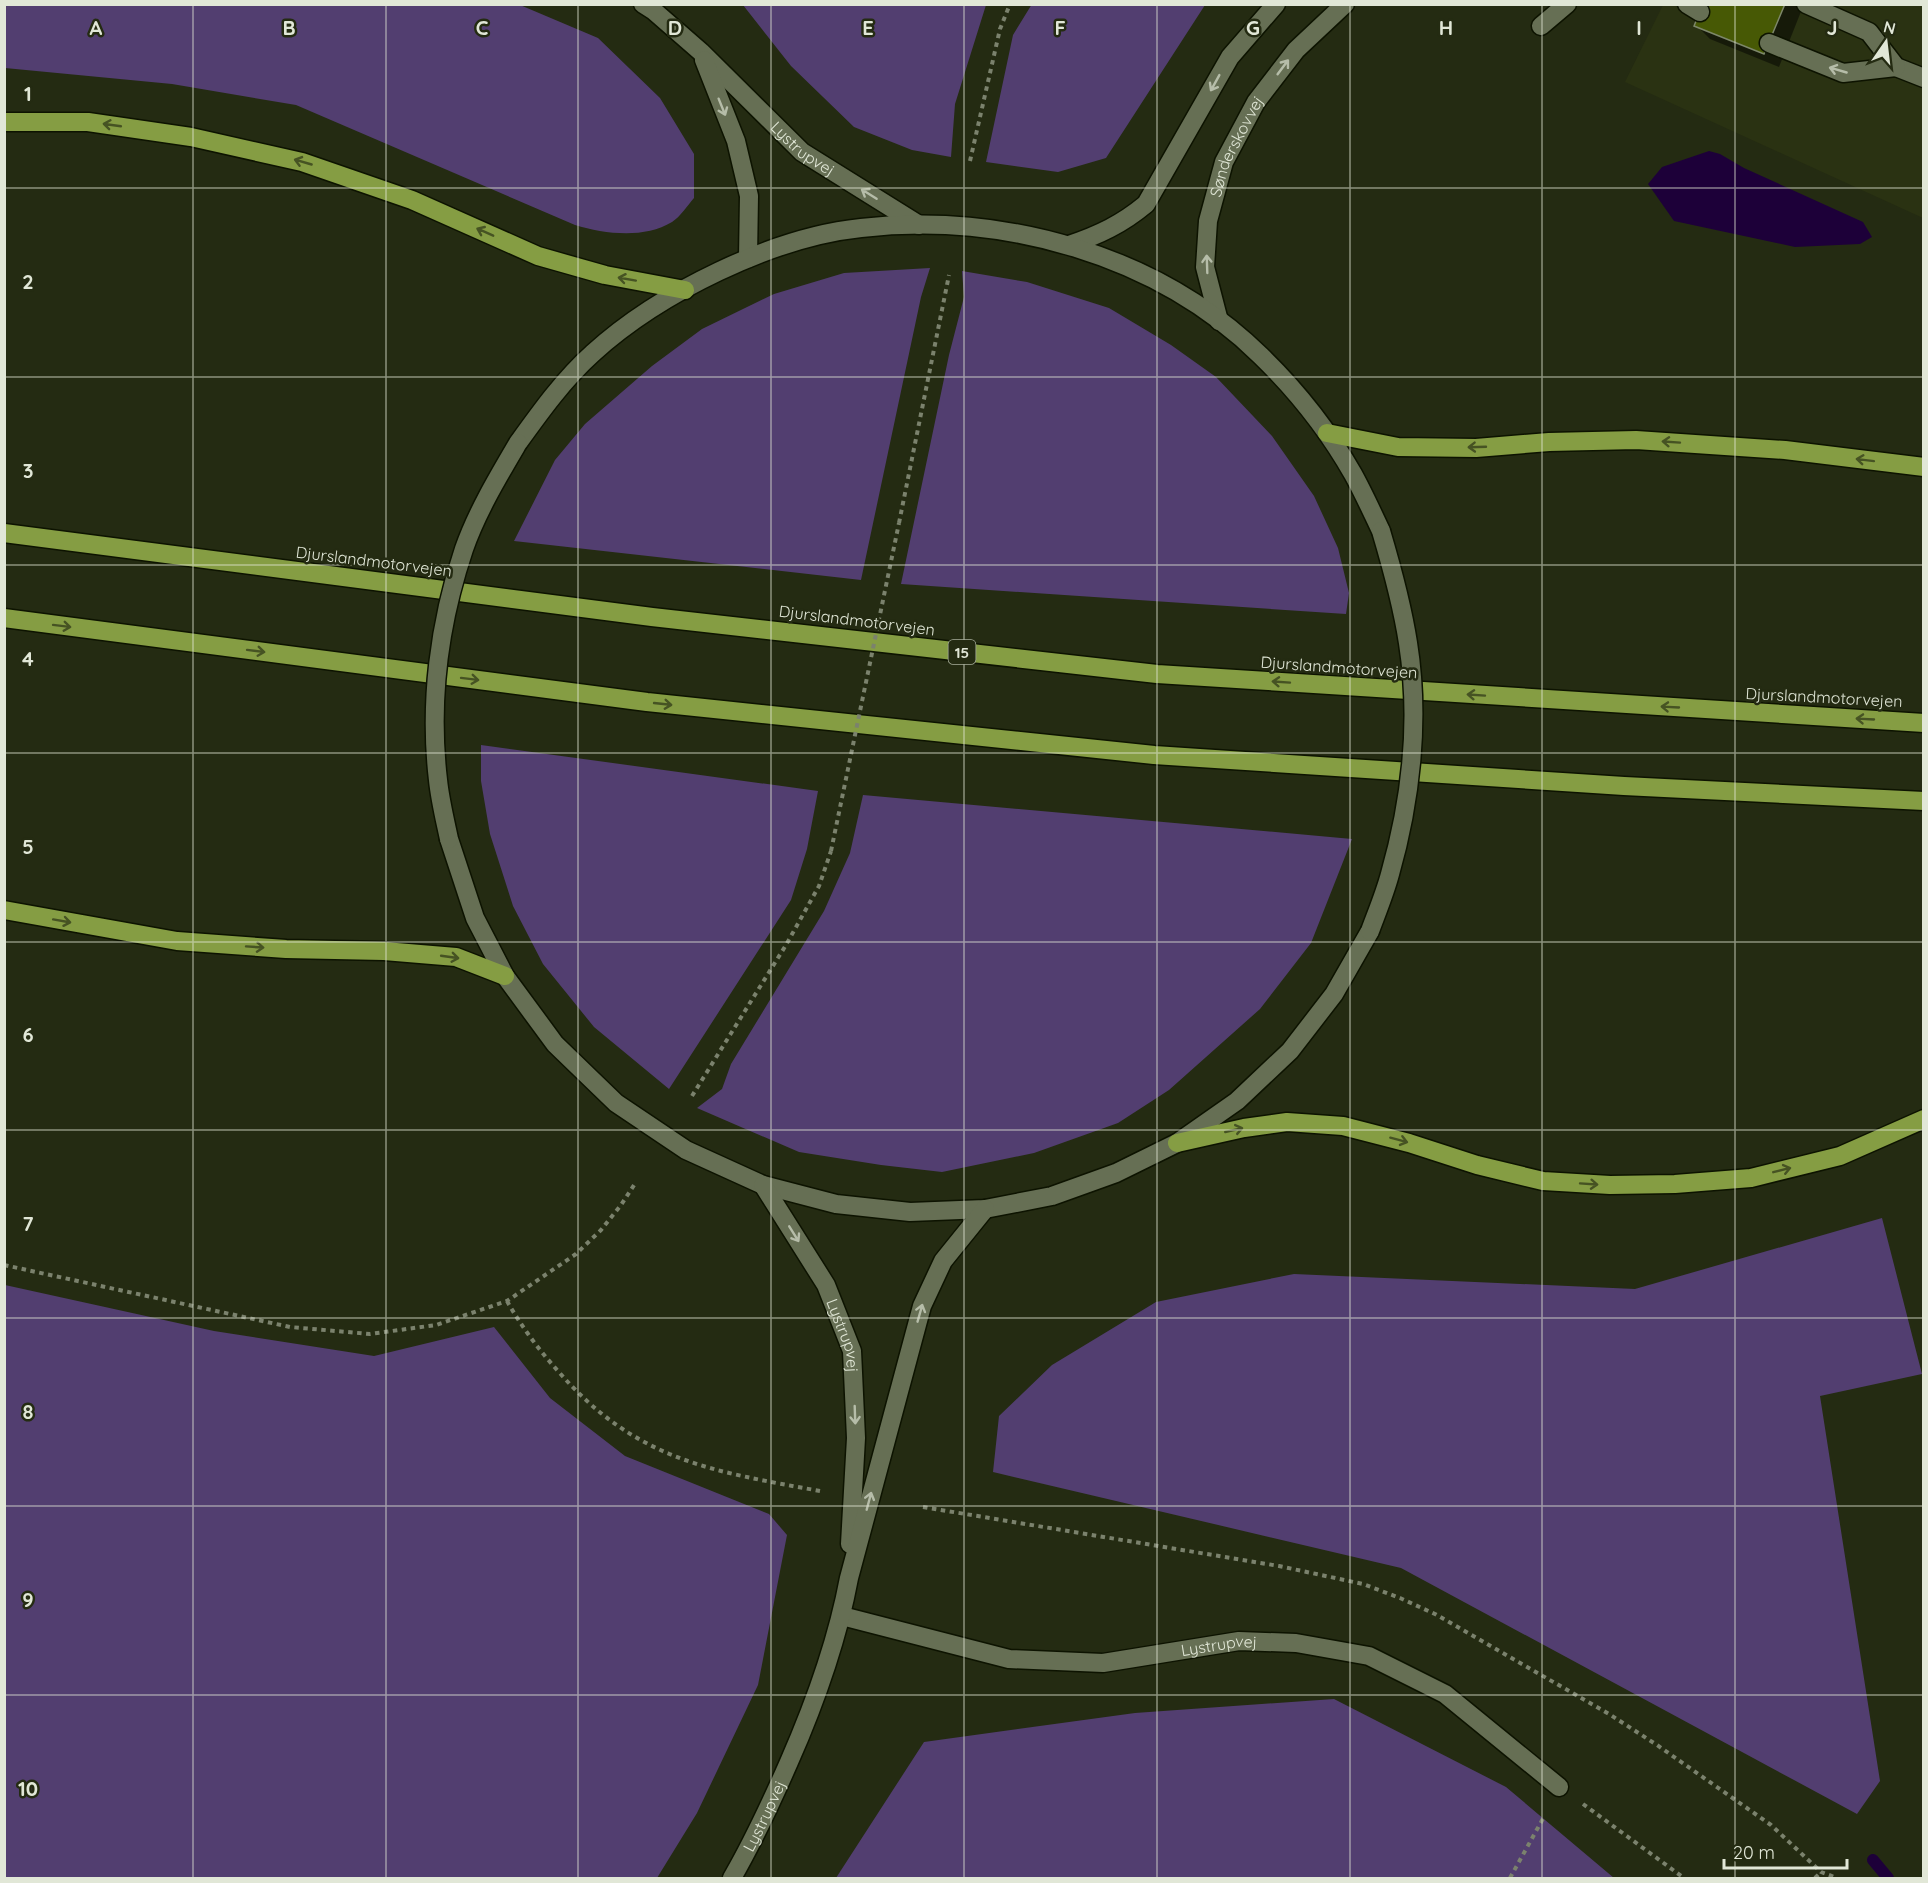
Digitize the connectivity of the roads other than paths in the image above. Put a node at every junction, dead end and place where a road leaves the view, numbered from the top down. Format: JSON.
{"nodes":[{"id":1,"x":643,"y":4,"type":"edge"},
{"id":2,"x":1276,"y":4,"type":"edge"},
{"id":3,"x":1345,"y":4,"type":"edge"},
{"id":4,"x":1567,"y":4,"type":"edge"},
{"id":5,"x":1806,"y":4,"type":"edge"},
{"id":6,"x":1541,"y":27,"type":"dead end"},
{"id":7,"x":1769,"y":43,"type":"dead end"},
{"id":8,"x":701,"y":52,"type":"junction"},
{"id":9,"x":1896,"y":67,"type":"junction"},
{"id":10,"x":1923,"y":78,"type":"edge"},
{"id":11,"x":4,"y":122,"type":"edge"},
{"id":12,"x":919,"y":225,"type":"junction"},
{"id":13,"x":1069,"y":245,"type":"junction"},
{"id":14,"x":748,"y":258,"type":"junction"},
{"id":15,"x":685,"y":290,"type":"junction"},
{"id":16,"x":1220,"y":321,"type":"junction"},
{"id":17,"x":1327,"y":432,"type":"junction"},
{"id":18,"x":1923,"y":467,"type":"edge"},
{"id":19,"x":4,"y":533,"type":"edge"},
{"id":20,"x":4,"y":618,"type":"edge"},
{"id":21,"x":1923,"y":723,"type":"edge"},
{"id":22,"x":1923,"y":801,"type":"edge"},
{"id":23,"x":4,"y":910,"type":"edge"},
{"id":24,"x":505,"y":976,"type":"junction"},
{"id":25,"x":1923,"y":1119,"type":"edge"},
{"id":26,"x":1177,"y":1143,"type":"junction"},
{"id":27,"x":763,"y":1185,"type":"junction"},
{"id":28,"x":985,"y":1209,"type":"junction"},
{"id":29,"x":849,"y":1578,"type":"junction"},
{"id":30,"x":842,"y":1616,"type":"junction"},
{"id":31,"x":1560,"y":1787,"type":"road end"},
{"id":32,"x":732,"y":1878,"type":"edge"}],
"edges":[{"from":1,"to":8,"type":"street","name":"Lystrupvej"},
{"from":2,"to":13,"type":"street","one_way":true},
{"from":16,"to":3,"type":"street","name":"Sønderskovvej","one_way":true},
{"from":4,"to":6,"type":"street"},
{"from":5,"to":9,"type":"street"},
{"from":9,"to":7,"type":"street","one_way":true},
{"from":12,"to":8,"type":"street","name":"Lystrupvej","one_way":true},
{"from":8,"to":14,"type":"street","name":"Lystrupvej","one_way":true},
{"from":9,"to":10,"type":"street"},
{"from":15,"to":11,"type":"highway","one_way":true},
{"from":12,"to":13,"type":"street"},
{"from":12,"to":14,"type":"street"},
{"from":13,"to":16,"type":"street"},
{"from":14,"to":15,"type":"street"},
{"from":15,"to":24,"type":"street","bridge":true},
{"from":16,"to":17,"type":"street"},
{"from":18,"to":17,"type":"highway","one_way":true},
{"from":17,"to":26,"type":"street","bridge":true},
{"from":21,"to":19,"type":"highway","name":"Djurslandmotorvejen","number":"15","one_way":true},
{"from":20,"to":22,"type":"highway","one_way":true},
{"from":23,"to":24,"type":"highway","one_way":true},
{"from":24,"to":27,"type":"street"},
{"from":26,"to":25,"type":"highway","one_way":true},
{"from":26,"to":28,"type":"street"},
{"from":27,"to":28,"type":"street"},
{"from":27,"to":29,"type":"street","name":"Lystrupvej","one_way":true},
{"from":29,"to":28,"type":"street","name":"Lystrupvej","one_way":true},
{"from":29,"to":30,"type":"street","name":"Lystrupvej"},
{"from":30,"to":31,"type":"street","name":"Lystrupvej"},
{"from":30,"to":32,"type":"street","name":"Lystrupvej"}]}
